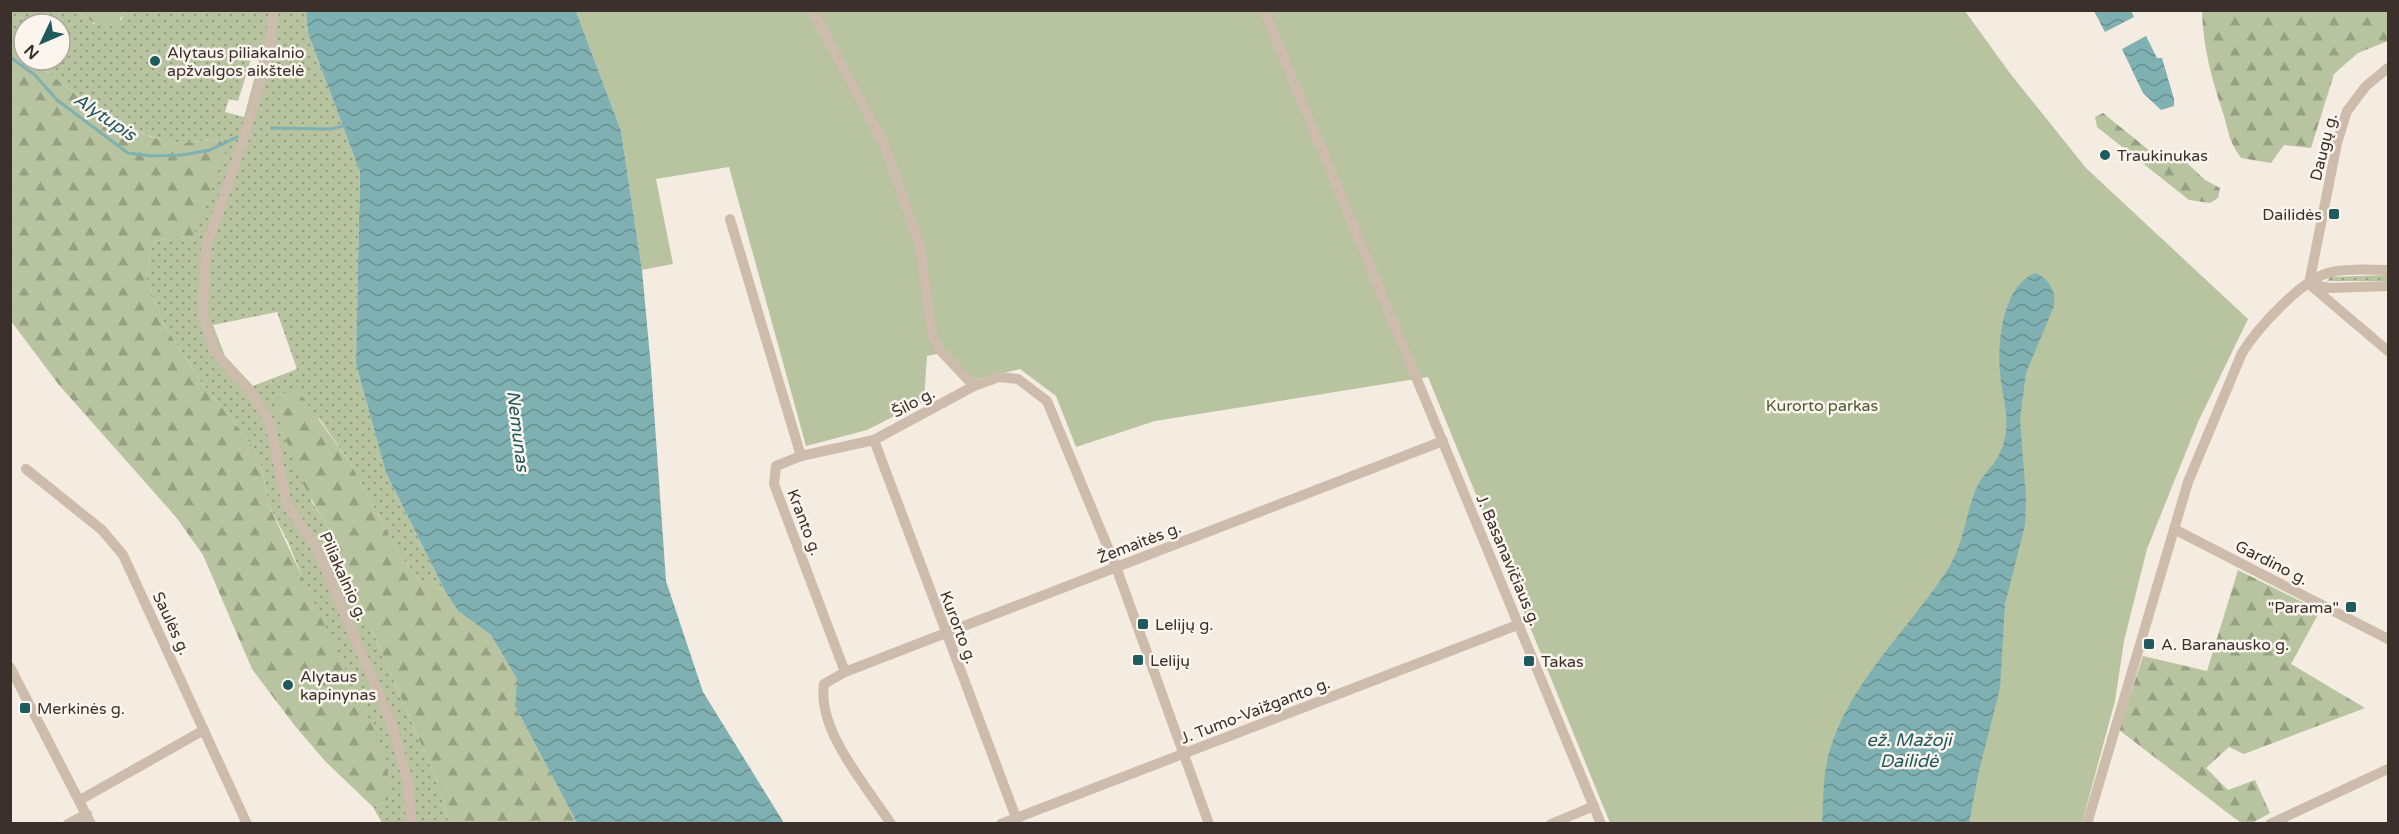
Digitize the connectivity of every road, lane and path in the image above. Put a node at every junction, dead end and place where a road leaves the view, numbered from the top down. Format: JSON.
{"nodes":[{"id":1,"x":274,"y":10,"type":"edge"},
{"id":2,"x":812,"y":10,"type":"edge"},
{"id":3,"x":1264,"y":10,"type":"edge"},
{"id":4,"x":2388,"y":68,"type":"edge"},
{"id":5,"x":730,"y":219,"type":"dead end"},
{"id":6,"x":2388,"y":270,"type":"edge"},
{"id":7,"x":2309,"y":284,"type":"junction"},
{"id":8,"x":2388,"y":286,"type":"edge"},
{"id":9,"x":2388,"y":351,"type":"edge"},
{"id":10,"x":974,"y":386,"type":"junction"},
{"id":11,"x":874,"y":440,"type":"junction"},
{"id":12,"x":1443,"y":441,"type":"junction"},
{"id":13,"x":801,"y":456,"type":"junction"},
{"id":14,"x":26,"y":469,"type":"dead end"},
{"id":15,"x":2175,"y":530,"type":"junction"},
{"id":16,"x":1116,"y":567,"type":"junction"},
{"id":17,"x":1520,"y":624,"type":"junction"},
{"id":18,"x":945,"y":633,"type":"junction"},
{"id":19,"x":2388,"y":639,"type":"edge"},
{"id":20,"x":10,"y":667,"type":"edge"},
{"id":21,"x":845,"y":672,"type":"junction"},
{"id":22,"x":204,"y":730,"type":"junction"},
{"id":23,"x":1184,"y":753,"type":"junction"},
{"id":24,"x":2388,"y":769,"type":"edge"},
{"id":25,"x":80,"y":800,"type":"junction"},
{"id":26,"x":1594,"y":806,"type":"junction"},
{"id":27,"x":89,"y":819,"type":"edge"},
{"id":28,"x":1017,"y":821,"type":"edge"},
{"id":29,"x":68,"y":824,"type":"edge"},
{"id":30,"x":247,"y":824,"type":"edge"},
{"id":31,"x":411,"y":824,"type":"edge"},
{"id":32,"x":891,"y":824,"type":"edge"},
{"id":33,"x":1001,"y":824,"type":"edge"},
{"id":34,"x":1209,"y":824,"type":"edge"},
{"id":35,"x":1551,"y":824,"type":"edge"},
{"id":36,"x":1601,"y":824,"type":"edge"},
{"id":37,"x":2087,"y":824,"type":"edge"},
{"id":38,"x":2270,"y":824,"type":"edge"}],
"edges":[{"from":1,"to":31,"type":"street","name":"Piliakalnio g."},
{"from":2,"to":10,"type":"street"},
{"from":3,"to":12,"type":"street","name":"J. Basanavičiaus g."},
{"from":4,"to":7,"type":"street","name":"Daugų g."},
{"from":5,"to":13,"type":"street"},
{"from":6,"to":7,"type":"street"},
{"from":7,"to":8,"type":"street"},
{"from":7,"to":9,"type":"street"},
{"from":7,"to":15,"type":"street"},
{"from":10,"to":11,"type":"street","name":"Šilo g."},
{"from":10,"to":16,"type":"street","name":"Šilo g."},
{"from":11,"to":13,"type":"street","name":"Šilo g."},
{"from":11,"to":18,"type":"street","name":"Kurorto g."},
{"from":12,"to":16,"type":"street","name":"Žemaitės g."},
{"from":12,"to":17,"type":"street","name":"J. Basanavičiaus g."},
{"from":13,"to":21,"type":"street","name":"Kranto g."},
{"from":14,"to":22,"type":"street","name":"Saulės g."},
{"from":15,"to":19,"type":"street","name":"Gardino g."},
{"from":15,"to":37,"type":"street"},
{"from":16,"to":18,"type":"street","name":"Žemaitės g."},
{"from":16,"to":23,"type":"street"},
{"from":17,"to":23,"type":"street","name":"J. Tumo-Vaižganto g."},
{"from":17,"to":26,"type":"street","name":"J. Basanavičiaus g."},
{"from":18,"to":21,"type":"street","name":"Žemaitės g."},
{"from":18,"to":28,"type":"street","name":"Kurorto g."},
{"from":20,"to":25,"type":"street"},
{"from":21,"to":32,"type":"street"},
{"from":22,"to":25,"type":"street"},
{"from":22,"to":30,"type":"street","name":"Saulės g."},
{"from":23,"to":28,"type":"street","name":"J. Tumo-Vaižganto g."},
{"from":23,"to":34,"type":"street"},
{"from":24,"to":38,"type":"street"},
{"from":25,"to":27,"type":"street"},
{"from":26,"to":35,"type":"street"},
{"from":26,"to":36,"type":"street","name":"J. Basanavičiaus g."},
{"from":27,"to":29,"type":"street"},
{"from":28,"to":33,"type":"street","name":"J. Tumo-Vaižganto g."}]}
